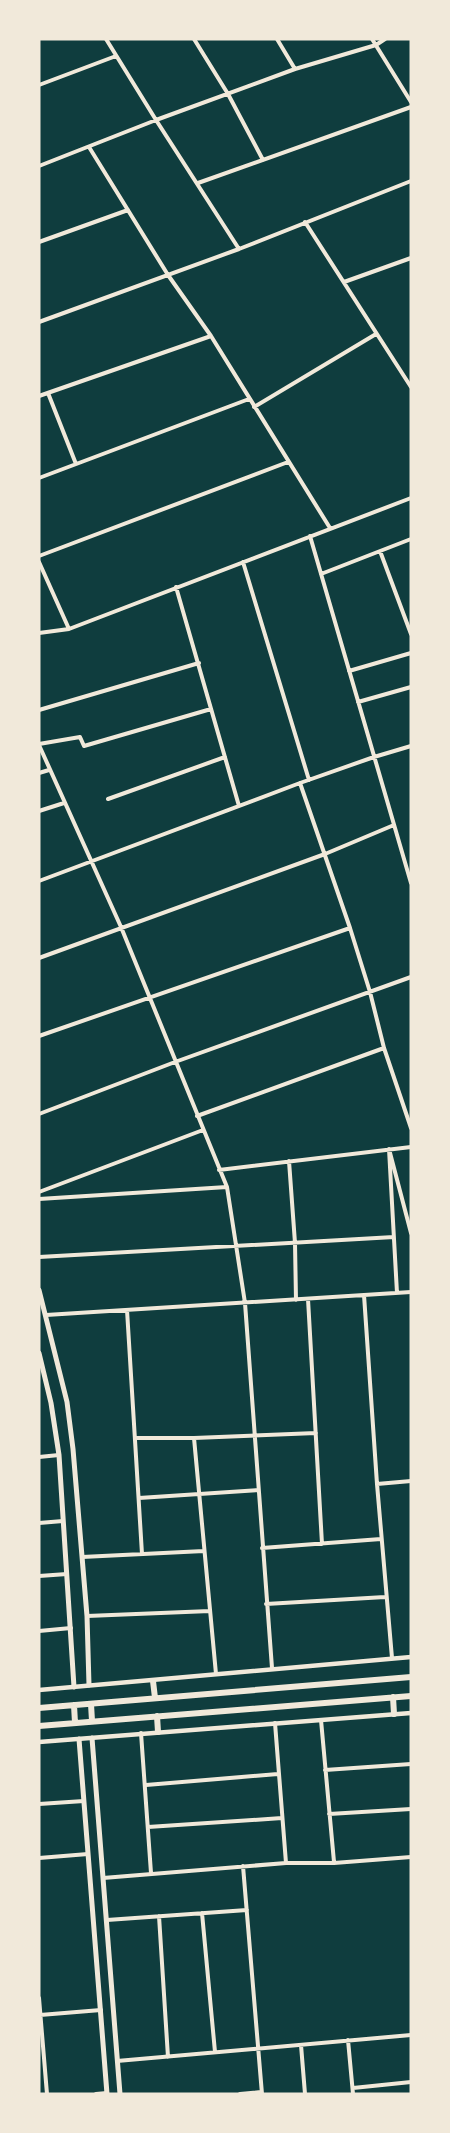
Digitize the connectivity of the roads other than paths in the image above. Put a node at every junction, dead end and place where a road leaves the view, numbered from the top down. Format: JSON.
{"nodes":[{"id":1,"x":106,"y":39,"type":"edge"},
{"id":2,"x":194,"y":39,"type":"edge"},
{"id":3,"x":277,"y":39,"type":"edge"},
{"id":4,"x":372,"y":39,"type":"edge"},
{"id":5,"x":385,"y":39,"type":"edge"},
{"id":6,"x":376,"y":45,"type":"junction"},
{"id":7,"x":116,"y":56,"type":"junction"},
{"id":8,"x":296,"y":69,"type":"junction"},
{"id":9,"x":39,"y":85,"type":"edge"},
{"id":10,"x":228,"y":94,"type":"junction"},
{"id":11,"x":410,"y":98,"type":"edge"},
{"id":12,"x":411,"y":107,"type":"edge"},
{"id":13,"x":156,"y":120,"type":"junction"},
{"id":14,"x":89,"y":147,"type":"junction"},
{"id":15,"x":263,"y":160,"type":"junction"},
{"id":16,"x":39,"y":166,"type":"edge"},
{"id":17,"x":411,"y":180,"type":"edge"},
{"id":18,"x":198,"y":183,"type":"junction"},
{"id":19,"x":128,"y":210,"type":"junction"},
{"id":20,"x":305,"y":222,"type":"junction"},
{"id":21,"x":39,"y":242,"type":"edge"},
{"id":22,"x":239,"y":249,"type":"junction"},
{"id":23,"x":411,"y":258,"type":"edge"},
{"id":24,"x":168,"y":275,"type":"junction"},
{"id":25,"x":344,"y":282,"type":"junction"},
{"id":26,"x":39,"y":322,"type":"edge"},
{"id":27,"x":376,"y":334,"type":"junction"},
{"id":28,"x":211,"y":336,"type":"junction"},
{"id":29,"x":411,"y":387,"type":"edge"},
{"id":30,"x":48,"y":393,"type":"junction"},
{"id":31,"x":39,"y":396,"type":"edge"},
{"id":32,"x":249,"y":399,"type":"junction"},
{"id":33,"x":254,"y":407,"type":"junction"},
{"id":34,"x":288,"y":462,"type":"junction"},
{"id":35,"x":76,"y":464,"type":"junction"},
{"id":36,"x":39,"y":478,"type":"edge"},
{"id":37,"x":411,"y":498,"type":"edge"},
{"id":38,"x":330,"y":528,"type":"junction"},
{"id":39,"x":310,"y":536,"type":"junction"},
{"id":40,"x":411,"y":539,"type":"edge"},
{"id":41,"x":380,"y":551,"type":"junction"},
{"id":42,"x":39,"y":556,"type":"edge"},
{"id":43,"x":39,"y":562,"type":"edge"},
{"id":44,"x":243,"y":562,"type":"junction"},
{"id":45,"x":321,"y":574,"type":"junction"},
{"id":46,"x":176,"y":587,"type":"junction"},
{"id":47,"x":69,"y":629,"type":"junction"},
{"id":48,"x":39,"y":633,"type":"edge"},
{"id":49,"x":411,"y":634,"type":"edge"},
{"id":50,"x":411,"y":653,"type":"edge"},
{"id":51,"x":198,"y":663,"type":"junction"},
{"id":52,"x":349,"y":671,"type":"junction"},
{"id":53,"x":411,"y":687,"type":"edge"},
{"id":54,"x":358,"y":702,"type":"junction"},
{"id":55,"x":211,"y":709,"type":"junction"},
{"id":56,"x":39,"y":710,"type":"edge"},
{"id":57,"x":39,"y":745,"type":"edge"},
{"id":58,"x":411,"y":746,"type":"edge"},
{"id":59,"x":225,"y":757,"type":"junction"},
{"id":60,"x":374,"y":757,"type":"junction"},
{"id":61,"x":49,"y":770,"type":"junction"},
{"id":62,"x":39,"y":772,"type":"edge"},
{"id":63,"x":309,"y":780,"type":"junction"},
{"id":64,"x":300,"y":783,"type":"junction"},
{"id":65,"x":108,"y":799,"type":"dead end"},
{"id":66,"x":64,"y":803,"type":"junction"},
{"id":67,"x":239,"y":806,"type":"junction"},
{"id":68,"x":39,"y":811,"type":"edge"},
{"id":69,"x":394,"y":825,"type":"junction"},
{"id":70,"x":325,"y":854,"type":"junction"},
{"id":71,"x":90,"y":861,"type":"junction"},
{"id":72,"x":39,"y":880,"type":"edge"},
{"id":73,"x":411,"y":883,"type":"edge"},
{"id":74,"x":121,"y":927,"type":"junction"},
{"id":75,"x":350,"y":928,"type":"junction"},
{"id":76,"x":39,"y":958,"type":"edge"},
{"id":77,"x":411,"y":977,"type":"edge"},
{"id":78,"x":370,"y":992,"type":"junction"},
{"id":79,"x":149,"y":997,"type":"junction"},
{"id":80,"x":39,"y":1036,"type":"edge"},
{"id":81,"x":384,"y":1048,"type":"junction"},
{"id":82,"x":175,"y":1062,"type":"junction"},
{"id":83,"x":39,"y":1114,"type":"edge"},
{"id":84,"x":197,"y":1116,"type":"junction"},
{"id":85,"x":411,"y":1128,"type":"edge"},
{"id":86,"x":202,"y":1130,"type":"junction"},
{"id":87,"x":411,"y":1147,"type":"edge"},
{"id":88,"x":388,"y":1149,"type":"junction"},
{"id":89,"x":289,"y":1161,"type":"junction"},
{"id":90,"x":219,"y":1170,"type":"junction"},
{"id":91,"x":227,"y":1187,"type":"junction"},
{"id":92,"x":39,"y":1192,"type":"edge"},
{"id":93,"x":39,"y":1199,"type":"edge"},
{"id":94,"x":411,"y":1233,"type":"edge"},
{"id":95,"x":394,"y":1237,"type":"junction"},
{"id":96,"x":295,"y":1243,"type":"junction"},
{"id":97,"x":236,"y":1247,"type":"junction"},
{"id":98,"x":39,"y":1257,"type":"edge"},
{"id":99,"x":39,"y":1290,"type":"edge"},
{"id":100,"x":411,"y":1292,"type":"edge"},
{"id":101,"x":397,"y":1293,"type":"junction"},
{"id":102,"x":364,"y":1295,"type":"junction"},
{"id":103,"x":308,"y":1299,"type":"junction"},
{"id":104,"x":296,"y":1300,"type":"junction"},
{"id":105,"x":245,"y":1303,"type":"junction"},
{"id":106,"x":127,"y":1310,"type":"junction"},
{"id":107,"x":46,"y":1315,"type":"junction"},
{"id":108,"x":39,"y":1353,"type":"edge"},
{"id":109,"x":316,"y":1433,"type":"junction"},
{"id":110,"x":254,"y":1434,"type":"junction"},
{"id":111,"x":135,"y":1438,"type":"junction"},
{"id":112,"x":194,"y":1438,"type":"junction"},
{"id":113,"x":59,"y":1455,"type":"junction"},
{"id":114,"x":39,"y":1457,"type":"edge"},
{"id":115,"x":411,"y":1480,"type":"edge"},
{"id":116,"x":376,"y":1484,"type":"junction"},
{"id":117,"x":258,"y":1490,"type":"junction"},
{"id":118,"x":199,"y":1494,"type":"junction"},
{"id":119,"x":139,"y":1498,"type":"junction"},
{"id":120,"x":64,"y":1521,"type":"junction"},
{"id":121,"x":39,"y":1523,"type":"edge"},
{"id":122,"x":381,"y":1539,"type":"junction"},
{"id":123,"x":322,"y":1544,"type":"junction"},
{"id":124,"x":262,"y":1548,"type":"junction"},
{"id":125,"x":204,"y":1551,"type":"junction"},
{"id":126,"x":142,"y":1554,"type":"junction"},
{"id":127,"x":82,"y":1557,"type":"junction"},
{"id":128,"x":67,"y":1574,"type":"junction"},
{"id":129,"x":39,"y":1576,"type":"edge"},
{"id":130,"x":386,"y":1597,"type":"junction"},
{"id":131,"x":266,"y":1604,"type":"junction"},
{"id":132,"x":210,"y":1611,"type":"junction"},
{"id":133,"x":87,"y":1616,"type":"junction"},
{"id":134,"x":71,"y":1628,"type":"junction"},
{"id":135,"x":39,"y":1631,"type":"edge"},
{"id":136,"x":72,"y":1641,"type":"junction"},
{"id":137,"x":88,"y":1641,"type":"junction"},
{"id":138,"x":411,"y":1657,"type":"edge"},
{"id":139,"x":392,"y":1659,"type":"junction"},
{"id":140,"x":272,"y":1668,"type":"junction"},
{"id":141,"x":216,"y":1674,"type":"junction"},
{"id":142,"x":411,"y":1677,"type":"edge"},
{"id":143,"x":153,"y":1681,"type":"junction"},
{"id":144,"x":89,"y":1685,"type":"junction"},
{"id":145,"x":74,"y":1687,"type":"junction"},
{"id":146,"x":39,"y":1690,"type":"edge"},
{"id":147,"x":411,"y":1696,"type":"edge"},
{"id":148,"x":393,"y":1697,"type":"junction"},
{"id":149,"x":155,"y":1698,"type":"junction"},
{"id":150,"x":91,"y":1704,"type":"junction"},
{"id":151,"x":74,"y":1705,"type":"junction"},
{"id":152,"x":39,"y":1708,"type":"edge"},
{"id":153,"x":411,"y":1713,"type":"edge"},
{"id":154,"x":394,"y":1714,"type":"junction"},
{"id":155,"x":157,"y":1716,"type":"junction"},
{"id":156,"x":321,"y":1720,"type":"junction"},
{"id":157,"x":92,"y":1721,"type":"junction"},
{"id":158,"x":75,"y":1722,"type":"junction"},
{"id":159,"x":275,"y":1723,"type":"junction"},
{"id":160,"x":39,"y":1726,"type":"edge"},
{"id":161,"x":158,"y":1732,"type":"junction"},
{"id":162,"x":141,"y":1733,"type":"junction"},
{"id":163,"x":92,"y":1738,"type":"junction"},
{"id":164,"x":79,"y":1739,"type":"junction"},
{"id":165,"x":39,"y":1742,"type":"edge"},
{"id":166,"x":411,"y":1764,"type":"edge"},
{"id":167,"x":325,"y":1770,"type":"junction"},
{"id":168,"x":278,"y":1774,"type":"junction"},
{"id":169,"x":146,"y":1785,"type":"junction"},
{"id":170,"x":84,"y":1801,"type":"junction"},
{"id":171,"x":39,"y":1804,"type":"edge"},
{"id":172,"x":411,"y":1809,"type":"edge"},
{"id":173,"x":329,"y":1814,"type":"junction"},
{"id":174,"x":283,"y":1818,"type":"junction"},
{"id":175,"x":148,"y":1827,"type":"junction"},
{"id":176,"x":88,"y":1854,"type":"junction"},
{"id":177,"x":411,"y":1857,"type":"edge"},
{"id":178,"x":39,"y":1858,"type":"edge"},
{"id":179,"x":286,"y":1863,"type":"junction"},
{"id":180,"x":334,"y":1863,"type":"junction"},
{"id":181,"x":243,"y":1866,"type":"junction"},
{"id":182,"x":151,"y":1873,"type":"junction"},
{"id":183,"x":103,"y":1878,"type":"junction"},
{"id":184,"x":247,"y":1910,"type":"junction"},
{"id":185,"x":202,"y":1913,"type":"junction"},
{"id":186,"x":159,"y":1916,"type":"junction"},
{"id":187,"x":106,"y":1920,"type":"junction"},
{"id":188,"x":39,"y":1998,"type":"edge"},
{"id":189,"x":101,"y":2010,"type":"junction"},
{"id":190,"x":40,"y":2014,"type":"edge"},
{"id":191,"x":411,"y":2035,"type":"edge"},
{"id":192,"x":348,"y":2040,"type":"junction"},
{"id":193,"x":301,"y":2045,"type":"junction"},
{"id":194,"x":259,"y":2049,"type":"junction"},
{"id":195,"x":215,"y":2052,"type":"junction"},
{"id":196,"x":168,"y":2057,"type":"junction"},
{"id":197,"x":117,"y":2061,"type":"junction"},
{"id":198,"x":411,"y":2082,"type":"edge"},
{"id":199,"x":352,"y":2088,"type":"junction"},
{"id":200,"x":262,"y":2093,"type":"edge"},
{"id":201,"x":47,"y":2094,"type":"edge"},
{"id":202,"x":96,"y":2094,"type":"edge"},
{"id":203,"x":107,"y":2094,"type":"edge"},
{"id":204,"x":120,"y":2094,"type":"edge"},
{"id":205,"x":240,"y":2094,"type":"edge"},
{"id":206,"x":305,"y":2094,"type":"edge"},
{"id":207,"x":353,"y":2094,"type":"edge"}],
"edges":[{"from":1,"to":7,"type":"street"},
{"from":2,"to":10,"type":"street"},
{"from":3,"to":8,"type":"street"},
{"from":4,"to":6,"type":"street"},
{"from":5,"to":6,"type":"street"},
{"from":6,"to":8,"type":"street"},
{"from":6,"to":11,"type":"street"},
{"from":7,"to":9,"type":"street"},
{"from":7,"to":13,"type":"street"},
{"from":8,"to":10,"type":"street"},
{"from":10,"to":13,"type":"street"},
{"from":10,"to":15,"type":"street"},
{"from":12,"to":15,"type":"street"},
{"from":13,"to":14,"type":"street"},
{"from":13,"to":18,"type":"street"},
{"from":14,"to":16,"type":"street"},
{"from":14,"to":19,"type":"street"},
{"from":15,"to":18,"type":"street"},
{"from":17,"to":20,"type":"street"},
{"from":18,"to":22,"type":"street"},
{"from":19,"to":21,"type":"street"},
{"from":19,"to":24,"type":"street"},
{"from":20,"to":22,"type":"street"},
{"from":20,"to":25,"type":"street"},
{"from":22,"to":24,"type":"street"},
{"from":23,"to":25,"type":"street"},
{"from":24,"to":26,"type":"street"},
{"from":24,"to":28,"type":"street"},
{"from":25,"to":27,"type":"street"},
{"from":27,"to":29,"type":"street"},
{"from":27,"to":33,"type":"street"},
{"from":28,"to":30,"type":"street"},
{"from":28,"to":32,"type":"street"},
{"from":30,"to":31,"type":"street"},
{"from":30,"to":35,"type":"street"},
{"from":32,"to":33,"type":"street"},
{"from":32,"to":35,"type":"street"},
{"from":33,"to":34,"type":"street"},
{"from":34,"to":38,"type":"street"},
{"from":34,"to":42,"type":"street"},
{"from":35,"to":36,"type":"street"},
{"from":37,"to":38,"type":"street"},
{"from":38,"to":39,"type":"street"},
{"from":39,"to":44,"type":"street"},
{"from":39,"to":45,"type":"street"},
{"from":40,"to":41,"type":"street"},
{"from":41,"to":45,"type":"street"},
{"from":41,"to":49,"type":"street"},
{"from":43,"to":47,"type":"street"},
{"from":44,"to":46,"type":"street"},
{"from":44,"to":63,"type":"street"},
{"from":45,"to":52,"type":"street"},
{"from":46,"to":47,"type":"street"},
{"from":46,"to":51,"type":"street"},
{"from":47,"to":48,"type":"street"},
{"from":50,"to":52,"type":"street"},
{"from":51,"to":55,"type":"street"},
{"from":51,"to":56,"type":"street"},
{"from":52,"to":54,"type":"street"},
{"from":53,"to":54,"type":"street"},
{"from":54,"to":60,"type":"street"},
{"from":55,"to":57,"type":"street"},
{"from":55,"to":59,"type":"street"},
{"from":57,"to":61,"type":"street"},
{"from":58,"to":60,"type":"street"},
{"from":59,"to":65,"type":"street"},
{"from":59,"to":67,"type":"street"},
{"from":60,"to":63,"type":"street"},
{"from":60,"to":69,"type":"street"},
{"from":61,"to":62,"type":"street"},
{"from":61,"to":66,"type":"street"},
{"from":63,"to":64,"type":"street"},
{"from":64,"to":67,"type":"street"},
{"from":64,"to":70,"type":"street"},
{"from":66,"to":68,"type":"street"},
{"from":66,"to":71,"type":"street"},
{"from":67,"to":71,"type":"street"},
{"from":69,"to":70,"type":"street"},
{"from":69,"to":73,"type":"street"},
{"from":70,"to":74,"type":"street"},
{"from":70,"to":75,"type":"street"},
{"from":71,"to":72,"type":"street"},
{"from":71,"to":74,"type":"street"},
{"from":74,"to":76,"type":"street"},
{"from":74,"to":79,"type":"street"},
{"from":75,"to":78,"type":"street"},
{"from":75,"to":79,"type":"street"},
{"from":77,"to":78,"type":"street"},
{"from":78,"to":81,"type":"street"},
{"from":78,"to":82,"type":"street"},
{"from":79,"to":80,"type":"street"},
{"from":79,"to":82,"type":"street"},
{"from":81,"to":84,"type":"street"},
{"from":81,"to":85,"type":"street"},
{"from":82,"to":83,"type":"street"},
{"from":82,"to":84,"type":"street"},
{"from":84,"to":86,"type":"street"},
{"from":86,"to":90,"type":"street"},
{"from":86,"to":92,"type":"street"},
{"from":87,"to":88,"type":"street"},
{"from":88,"to":89,"type":"street"},
{"from":88,"to":94,"type":"street"},
{"from":88,"to":95,"type":"street"},
{"from":89,"to":90,"type":"street"},
{"from":89,"to":96,"type":"street"},
{"from":90,"to":91,"type":"street"},
{"from":91,"to":93,"type":"street"},
{"from":91,"to":97,"type":"street"},
{"from":95,"to":96,"type":"street"},
{"from":95,"to":101,"type":"street"},
{"from":96,"to":97,"type":"street"},
{"from":96,"to":104,"type":"street"},
{"from":97,"to":98,"type":"street"},
{"from":97,"to":105,"type":"street"},
{"from":99,"to":107,"type":"main road"},
{"from":100,"to":101,"type":"street"},
{"from":101,"to":102,"type":"street"},
{"from":102,"to":103,"type":"street"},
{"from":102,"to":116,"type":"street"},
{"from":103,"to":104,"type":"street"},
{"from":103,"to":109,"type":"street"},
{"from":104,"to":105,"type":"street"},
{"from":105,"to":106,"type":"street"},
{"from":105,"to":110,"type":"street"},
{"from":106,"to":107,"type":"street"},
{"from":106,"to":111,"type":"street"},
{"from":107,"to":127,"type":"main road"},
{"from":108,"to":113,"type":"main road"},
{"from":109,"to":110,"type":"street"},
{"from":109,"to":123,"type":"street"},
{"from":110,"to":112,"type":"street"},
{"from":110,"to":117,"type":"street"},
{"from":111,"to":112,"type":"street"},
{"from":111,"to":119,"type":"street"},
{"from":112,"to":118,"type":"street"},
{"from":113,"to":114,"type":"street"},
{"from":113,"to":120,"type":"main road"},
{"from":115,"to":116,"type":"street"},
{"from":116,"to":122,"type":"street"},
{"from":117,"to":118,"type":"street"},
{"from":117,"to":124,"type":"street"},
{"from":118,"to":119,"type":"street"},
{"from":118,"to":125,"type":"street"},
{"from":119,"to":126,"type":"street"},
{"from":120,"to":121,"type":"street"},
{"from":120,"to":128,"type":"main road"},
{"from":122,"to":123,"type":"street"},
{"from":122,"to":130,"type":"street"},
{"from":123,"to":124,"type":"street"},
{"from":124,"to":131,"type":"street"},
{"from":125,"to":126,"type":"street"},
{"from":125,"to":132,"type":"street"},
{"from":126,"to":127,"type":"street"},
{"from":127,"to":133,"type":"main road"},
{"from":128,"to":129,"type":"street"},
{"from":128,"to":134,"type":"main road"},
{"from":130,"to":131,"type":"street"},
{"from":130,"to":139,"type":"street"},
{"from":131,"to":140,"type":"street"},
{"from":132,"to":133,"type":"street"},
{"from":132,"to":141,"type":"street"},
{"from":133,"to":137,"type":"main road"},
{"from":134,"to":135,"type":"street"},
{"from":134,"to":136,"type":"main road"},
{"from":136,"to":137,"type":"main road"},
{"from":136,"to":145,"type":"main road"},
{"from":137,"to":144,"type":"main road"},
{"from":138,"to":139,"type":"street"},
{"from":139,"to":140,"type":"street"},
{"from":140,"to":141,"type":"street"},
{"from":141,"to":143,"type":"street"},
{"from":142,"to":149,"type":"main road"},
{"from":143,"to":144,"type":"street"},
{"from":143,"to":149,"type":"main road"},
{"from":144,"to":145,"type":"street"},
{"from":145,"to":146,"type":"street"},
{"from":147,"to":148,"type":"main road"},
{"from":148,"to":154,"type":"main road"},
{"from":148,"to":155,"type":"main road"},
{"from":149,"to":150,"type":"main road"},
{"from":150,"to":151,"type":"main road"},
{"from":150,"to":157,"type":"main road"},
{"from":151,"to":152,"type":"main road"},
{"from":151,"to":158,"type":"main road"},
{"from":153,"to":154,"type":"street"},
{"from":154,"to":156,"type":"street"},
{"from":155,"to":157,"type":"main road"},
{"from":155,"to":161,"type":"main road"},
{"from":156,"to":159,"type":"street"},
{"from":156,"to":167,"type":"street"},
{"from":157,"to":158,"type":"main road"},
{"from":158,"to":160,"type":"main road"},
{"from":159,"to":161,"type":"street"},
{"from":159,"to":168,"type":"street"},
{"from":161,"to":162,"type":"street"},
{"from":162,"to":163,"type":"street"},
{"from":162,"to":169,"type":"street"},
{"from":163,"to":164,"type":"street"},
{"from":163,"to":183,"type":"main road"},
{"from":164,"to":165,"type":"street"},
{"from":164,"to":170,"type":"main road"},
{"from":166,"to":167,"type":"street"},
{"from":167,"to":173,"type":"street"},
{"from":168,"to":169,"type":"street"},
{"from":168,"to":174,"type":"street"},
{"from":169,"to":175,"type":"street"},
{"from":170,"to":171,"type":"street"},
{"from":170,"to":176,"type":"main road"},
{"from":172,"to":173,"type":"street"},
{"from":173,"to":180,"type":"street"},
{"from":174,"to":175,"type":"street"},
{"from":174,"to":179,"type":"street"},
{"from":175,"to":182,"type":"street"},
{"from":176,"to":178,"type":"street"},
{"from":176,"to":189,"type":"main road"},
{"from":177,"to":180,"type":"street"},
{"from":179,"to":180,"type":"street"},
{"from":179,"to":181,"type":"street"},
{"from":181,"to":182,"type":"street"},
{"from":181,"to":184,"type":"street"},
{"from":182,"to":183,"type":"street"},
{"from":183,"to":187,"type":"main road"},
{"from":184,"to":185,"type":"street"},
{"from":184,"to":194,"type":"street"},
{"from":185,"to":186,"type":"street"},
{"from":185,"to":195,"type":"street"},
{"from":186,"to":187,"type":"street"},
{"from":186,"to":196,"type":"street"},
{"from":187,"to":197,"type":"main road"},
{"from":188,"to":190,"type":"street"},
{"from":189,"to":190,"type":"street"},
{"from":189,"to":203,"type":"main road"},
{"from":190,"to":201,"type":"street"},
{"from":191,"to":192,"type":"street"},
{"from":192,"to":193,"type":"street"},
{"from":192,"to":199,"type":"street"},
{"from":193,"to":194,"type":"street"},
{"from":193,"to":206,"type":"street"},
{"from":194,"to":195,"type":"street"},
{"from":194,"to":200,"type":"street"},
{"from":195,"to":196,"type":"street"},
{"from":196,"to":197,"type":"street"},
{"from":197,"to":204,"type":"main road"},
{"from":198,"to":199,"type":"street"},
{"from":199,"to":207,"type":"street"},
{"from":200,"to":205,"type":"street"},
{"from":202,"to":203,"type":"street"}]}
